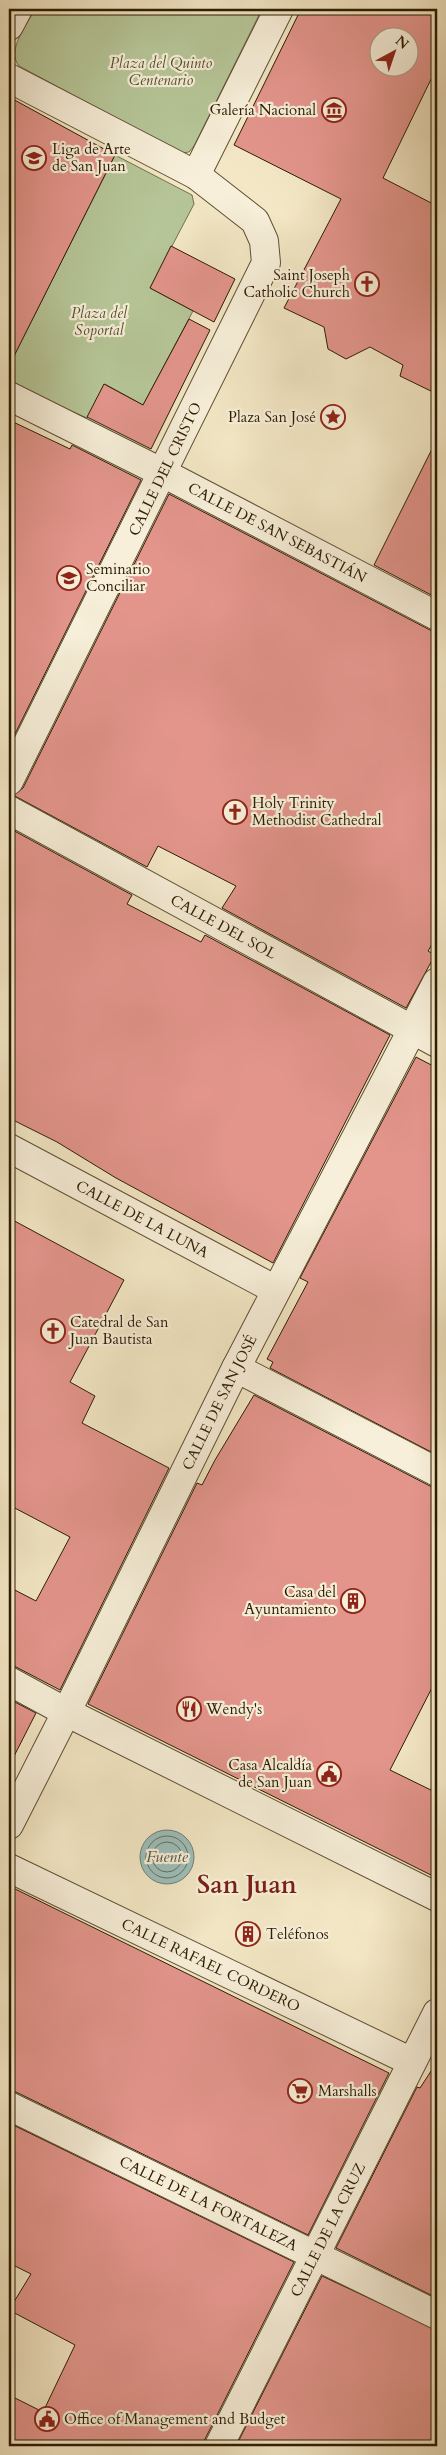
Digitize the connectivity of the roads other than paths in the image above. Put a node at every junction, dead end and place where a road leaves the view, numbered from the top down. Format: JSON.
{"nodes":[{"id":1,"x":18,"y":9,"type":"edge"},
{"id":2,"x":279,"y":9,"type":"edge"},
{"id":3,"x":9,"y":26,"type":"edge"},
{"id":4,"x":9,"y":78,"type":"edge"},
{"id":5,"x":196,"y":175,"type":"junction"},
{"id":6,"x":9,"y":396,"type":"edge"},
{"id":7,"x":164,"y":473,"type":"junction"},
{"id":8,"x":437,"y":616,"type":"edge"},
{"id":9,"x":9,"y":781,"type":"edge"},
{"id":10,"x":9,"y":810,"type":"edge"},
{"id":11,"x":437,"y":982,"type":"edge"},
{"id":12,"x":412,"y":1030,"type":"junction"},
{"id":13,"x":437,"y":1043,"type":"edge"},
{"id":14,"x":9,"y":1148,"type":"edge"},
{"id":15,"x":276,"y":1290,"type":"junction"},
{"id":16,"x":236,"y":1368,"type":"junction"},
{"id":17,"x":437,"y":1472,"type":"edge"},
{"id":18,"x":9,"y":1681,"type":"edge"},
{"id":19,"x":66,"y":1712,"type":"junction"},
{"id":20,"x":9,"y":1825,"type":"edge"},
{"id":21,"x":9,"y":1868,"type":"edge"},
{"id":22,"x":437,"y":1897,"type":"edge"},
{"id":23,"x":437,"y":2013,"type":"edge"},
{"id":24,"x":412,"y":2062,"type":"junction"},
{"id":25,"x":9,"y":2106,"type":"edge"},
{"id":26,"x":314,"y":2254,"type":"junction"},
{"id":27,"x":437,"y":2315,"type":"edge"},
{"id":28,"x":219,"y":2446,"type":"edge"}],
"edges":[{"from":1,"to":3,"type":"street"},
{"from":2,"to":5,"type":"street"},
{"from":4,"to":5,"type":"street","name":"CALLE DEL CRISTO"},
{"from":5,"to":7,"type":"street","name":"CALLE DEL CRISTO"},
{"from":6,"to":7,"type":"street","name":"CALLE DE SAN SEBASTIÁN"},
{"from":7,"to":8,"type":"street","name":"CALLE DE SAN SEBASTIÁN"},
{"from":7,"to":9,"type":"street","name":"CALLE DEL CRISTO"},
{"from":10,"to":12,"type":"street","name":"CALLE DEL SOL"},
{"from":11,"to":12,"type":"street","name":"CALLE DE SAN JOSÉ"},
{"from":12,"to":13,"type":"street","name":"CALLE DEL SOL"},
{"from":12,"to":15,"type":"street","name":"CALLE DE SAN JOSÉ"},
{"from":14,"to":15,"type":"street","name":"CALLE DE LA LUNA"},
{"from":15,"to":16,"type":"street","name":"CALLE DE SAN JOSÉ"},
{"from":16,"to":17,"type":"street"},
{"from":16,"to":19,"type":"street","name":"CALLE DE SAN JOSÉ"},
{"from":18,"to":19,"type":"street"},
{"from":19,"to":20,"type":"street","name":"CALLE DE SAN JOSÉ"},
{"from":19,"to":22,"type":"street"},
{"from":21,"to":24,"type":"street","name":"CALLE RAFAEL CORDERO"},
{"from":23,"to":24,"type":"street","name":"CALLE DE LA CRUZ"},
{"from":24,"to":26,"type":"street","name":"CALLE DE LA CRUZ"},
{"from":25,"to":26,"type":"street","name":"CALLE DE LA FORTALEZA"},
{"from":26,"to":27,"type":"street","name":"CALLE DE LA FORTALEZA"},
{"from":26,"to":28,"type":"street","name":"CALLE DE LA CRUZ"}]}
